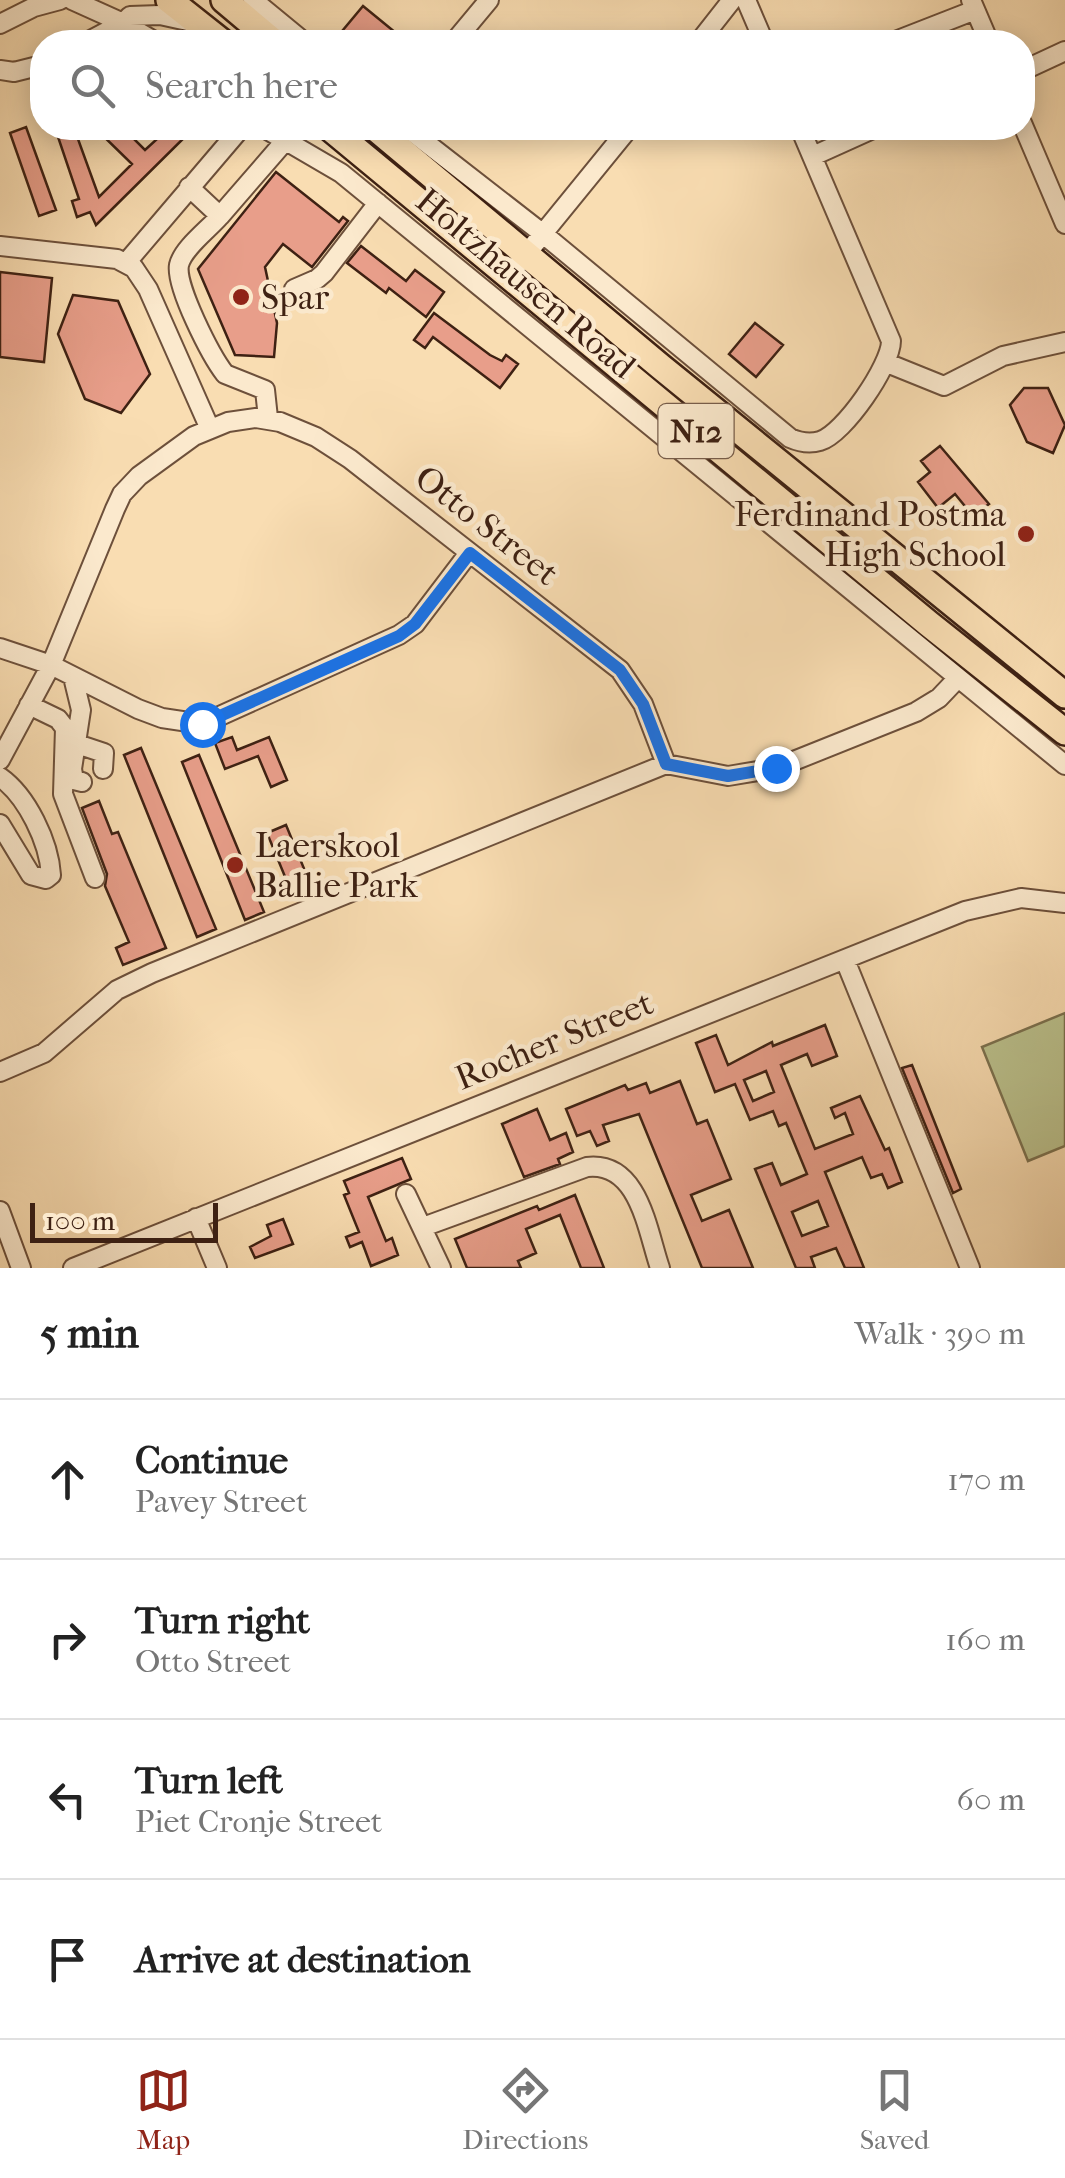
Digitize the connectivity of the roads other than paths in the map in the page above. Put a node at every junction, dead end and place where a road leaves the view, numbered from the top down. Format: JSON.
{"nodes":[{"id":1,"x":60,"y":0,"type":"edge"},
{"id":2,"x":72,"y":0,"type":"edge"},
{"id":3,"x":169,"y":0,"type":"edge"},
{"id":4,"x":224,"y":0,"type":"edge"},
{"id":5,"x":253,"y":0,"type":"edge"},
{"id":6,"x":489,"y":0,"type":"edge"},
{"id":7,"x":732,"y":0,"type":"edge"},
{"id":8,"x":746,"y":0,"type":"edge"},
{"id":9,"x":973,"y":5,"type":"edge"},
{"id":10,"x":129,"y":13,"type":"edge"},
{"id":11,"x":195,"y":23,"type":"junction"},
{"id":12,"x":0,"y":24,"type":"edge"},
{"id":13,"x":105,"y":30,"type":"edge"},
{"id":14,"x":205,"y":30,"type":"edge"},
{"id":15,"x":260,"y":30,"type":"edge"},
{"id":16,"x":289,"y":30,"type":"edge"},
{"id":17,"x":464,"y":30,"type":"edge"},
{"id":18,"x":708,"y":30,"type":"edge"},
{"id":19,"x":759,"y":30,"type":"edge"},
{"id":20,"x":918,"y":30,"type":"edge"},
{"id":21,"x":984,"y":30,"type":"edge"},
{"id":22,"x":1065,"y":51,"type":"edge"},
{"id":23,"x":1035,"y":65,"type":"edge"},
{"id":24,"x":30,"y":68,"type":"edge"},
{"id":25,"x":0,"y":70,"type":"edge"},
{"id":26,"x":231,"y":140,"type":"edge"},
{"id":27,"x":345,"y":140,"type":"edge"},
{"id":28,"x":391,"y":140,"type":"edge"},
{"id":29,"x":420,"y":140,"type":"edge"},
{"id":30,"x":619,"y":140,"type":"edge"},
{"id":31,"x":806,"y":140,"type":"edge"},
{"id":32,"x":848,"y":140,"type":"edge"},
{"id":33,"x":1029,"y":140,"type":"edge"},
{"id":34,"x":285,"y":141,"type":"joint"},
{"id":35,"x":813,"y":156,"type":"junction"},
{"id":36,"x":190,"y":187,"type":"junction"},
{"id":37,"x":378,"y":203,"type":"junction"},
{"id":38,"x":220,"y":216,"type":"junction"},
{"id":39,"x":1065,"y":224,"type":"edge"},
{"id":40,"x":152,"y":232,"type":"junction"},
{"id":41,"x":534,"y":244,"type":"junction"},
{"id":42,"x":0,"y":246,"type":"edge"},
{"id":43,"x":100,"y":257,"type":"junction"},
{"id":44,"x":126,"y":262,"type":"junction"},
{"id":45,"x":508,"y":275,"type":"junction"},
{"id":46,"x":294,"y":289,"type":"dead end"},
{"id":47,"x":148,"y":290,"type":"junction"},
{"id":48,"x":1065,"y":342,"type":"edge"},
{"id":49,"x":887,"y":363,"type":"junction"},
{"id":50,"x":268,"y":418,"type":"junction"},
{"id":51,"x":210,"y":429,"type":"junction"},
{"id":52,"x":470,"y":553,"type":"junction"},
{"id":53,"x":0,"y":648,"type":"edge"},
{"id":54,"x":51,"y":665,"type":"junction"},
{"id":55,"x":73,"y":677,"type":"junction"},
{"id":56,"x":958,"y":678,"type":"junction"},
{"id":57,"x":1065,"y":695,"type":"edge"},
{"id":58,"x":29,"y":705,"type":"junction"},
{"id":59,"x":1065,"y":732,"type":"edge"},
{"id":60,"x":77,"y":744,"type":"junction"},
{"id":61,"x":0,"y":760,"type":"edge"},
{"id":62,"x":666,"y":764,"type":"junction"},
{"id":63,"x":1065,"y":764,"type":"edge"},
{"id":64,"x":104,"y":769,"type":"dead end"},
{"id":65,"x":0,"y":778,"type":"edge"},
{"id":66,"x":82,"y":782,"type":"dead end"},
{"id":67,"x":0,"y":824,"type":"edge"},
{"id":68,"x":95,"y":878,"type":"dead end"},
{"id":69,"x":1065,"y":902,"type":"edge"},
{"id":70,"x":846,"y":960,"type":"junction"},
{"id":71,"x":0,"y":1072,"type":"edge"},
{"id":72,"x":406,"y":1194,"type":"dead end"},
{"id":73,"x":0,"y":1211,"type":"edge"},
{"id":74,"x":196,"y":1218,"type":"junction"},
{"id":75,"x":422,"y":1227,"type":"junction"},
{"id":76,"x":22,"y":1268,"type":"edge"},
{"id":77,"x":72,"y":1268,"type":"edge"},
{"id":78,"x":217,"y":1268,"type":"edge"},
{"id":79,"x":441,"y":1268,"type":"edge"},
{"id":80,"x":660,"y":1268,"type":"edge"},
{"id":81,"x":970,"y":1268,"type":"edge"}],
"edges":[{"from":1,"to":12,"type":"street"},
{"from":2,"to":10,"type":"street"},
{"from":3,"to":11,"type":"highway"},
{"from":4,"to":15,"type":"highway"},
{"from":5,"to":16,"type":"street"},
{"from":6,"to":17,"type":"street"},
{"from":7,"to":18,"type":"street"},
{"from":8,"to":19,"type":"street"},
{"from":9,"to":20,"type":"street"},
{"from":9,"to":21,"type":"street"},
{"from":10,"to":11,"type":"street"},
{"from":10,"to":13,"type":"street"},
{"from":11,"to":14,"type":"highway"},
{"from":22,"to":23,"type":"street"},
{"from":24,"to":25,"type":"street"},
{"from":26,"to":36,"type":"street"},
{"from":27,"to":45,"type":"highway","number":"N12"},
{"from":28,"to":41,"type":"highway","number":"N12"},
{"from":29,"to":41,"type":"street","name":"Holtzhausen Road"},
{"from":30,"to":41,"type":"street"},
{"from":31,"to":35,"type":"street"},
{"from":32,"to":35,"type":"street"},
{"from":33,"to":39,"type":"street"},
{"from":34,"to":37,"type":"street","name":"Holtzhausen Road"},
{"from":34,"to":38,"type":"street"},
{"from":35,"to":49,"type":"street"},
{"from":36,"to":38,"type":"street"},
{"from":36,"to":40,"type":"street"},
{"from":37,"to":46,"type":"street"},
{"from":37,"to":56,"type":"street","name":"Holtzhausen Road"},
{"from":38,"to":50,"type":"street"},
{"from":40,"to":43,"type":"street"},
{"from":40,"to":44,"type":"street"},
{"from":40,"to":47,"type":"street"},
{"from":41,"to":45,"type":"street"},
{"from":41,"to":49,"type":"street","name":"Holtzhausen Road"},
{"from":41,"to":57,"type":"highway","number":"N12"},
{"from":42,"to":43,"type":"street"},
{"from":43,"to":44,"type":"street"},
{"from":44,"to":47,"type":"street"},
{"from":45,"to":59,"type":"highway","number":"N12"},
{"from":47,"to":51,"type":"street"},
{"from":48,"to":49,"type":"street"},
{"from":50,"to":51,"type":"street"},
{"from":50,"to":52,"type":"street","name":"Otto Street"},
{"from":51,"to":54,"type":"street"},
{"from":52,"to":55,"type":"street"},
{"from":52,"to":62,"type":"street","name":"Otto Street"},
{"from":53,"to":54,"type":"street"},
{"from":54,"to":55,"type":"street"},
{"from":54,"to":58,"type":"street"},
{"from":55,"to":60,"type":"street"},
{"from":56,"to":62,"type":"street"},
{"from":56,"to":63,"type":"street","name":"Holtzhausen Road"},
{"from":58,"to":61,"type":"street"},
{"from":58,"to":68,"type":"street"},
{"from":60,"to":64,"type":"street"},
{"from":60,"to":66,"type":"street"},
{"from":62,"to":71,"type":"street"},
{"from":65,"to":67,"type":"street"},
{"from":69,"to":70,"type":"street","name":"Rocher Street"},
{"from":70,"to":74,"type":"street","name":"Rocher Street"},
{"from":70,"to":81,"type":"street"},
{"from":72,"to":75,"type":"street"},
{"from":73,"to":76,"type":"street"},
{"from":74,"to":77,"type":"street","name":"Rocher Street"},
{"from":74,"to":78,"type":"street"},
{"from":75,"to":79,"type":"street"},
{"from":75,"to":80,"type":"street"}]}
